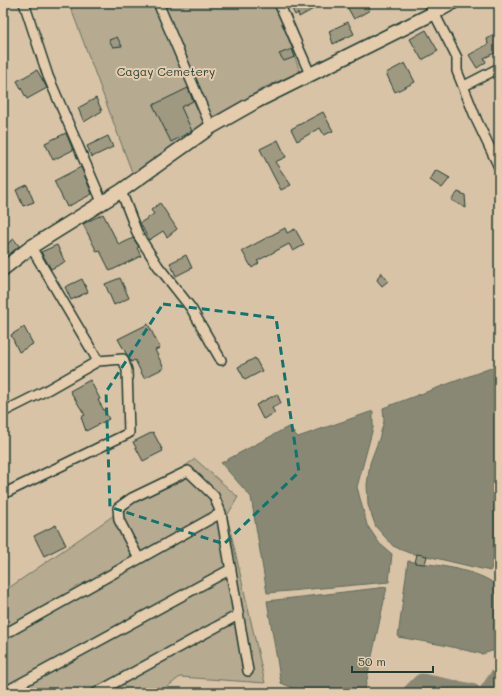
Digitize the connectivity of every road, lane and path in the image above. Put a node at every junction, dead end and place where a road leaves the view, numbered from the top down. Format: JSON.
{"nodes":[{"id":1,"x":24,"y":3,"type":"edge"},
{"id":2,"x":158,"y":3,"type":"edge"},
{"id":3,"x":279,"y":3,"type":"edge"},
{"id":4,"x":452,"y":3,"type":"edge"},
{"id":5,"x":431,"y":8,"type":"edge"},
{"id":6,"x":499,"y":68,"type":"edge"},
{"id":7,"x":310,"y":74,"type":"junction"},
{"id":8,"x":464,"y":86,"type":"junction"},
{"id":9,"x":211,"y":127,"type":"junction"},
{"id":10,"x":499,"y":167,"type":"edge"},
{"id":11,"x":121,"y":192,"type":"junction"},
{"id":12,"x":103,"y":204,"type":"junction"},
{"id":13,"x":31,"y":247,"type":"junction"},
{"id":14,"x":3,"y":269,"type":"edge"},
{"id":15,"x":221,"y":360,"type":"dead end"},
{"id":16,"x":98,"y":361,"type":"junction"},
{"id":17,"x":3,"y":412,"type":"edge"},
{"id":18,"x":3,"y":494,"type":"edge"},
{"id":19,"x":221,"y":513,"type":"junction"},
{"id":20,"x":139,"y":559,"type":"junction"},
{"id":21,"x":231,"y":569,"type":"junction"},
{"id":22,"x":238,"y":615,"type":"junction"},
{"id":23,"x":3,"y":635,"type":"edge"},
{"id":24,"x":248,"y":671,"type":"dead end"},
{"id":25,"x":3,"y":693,"type":"edge"},
{"id":26,"x":96,"y":693,"type":"edge"}],
"edges":[{"from":1,"to":12,"type":"street"},
{"from":2,"to":9,"type":"street"},
{"from":3,"to":7,"type":"street"},
{"from":4,"to":5,"type":"street"},
{"from":5,"to":7,"type":"street"},
{"from":5,"to":8,"type":"street"},
{"from":6,"to":8,"type":"street"},
{"from":7,"to":9,"type":"street"},
{"from":8,"to":10,"type":"street"},
{"from":9,"to":11,"type":"street"},
{"from":11,"to":12,"type":"street"},
{"from":11,"to":15,"type":"street"},
{"from":12,"to":13,"type":"street"},
{"from":13,"to":14,"type":"street"},
{"from":13,"to":16,"type":"street"},
{"from":16,"to":17,"type":"street"},
{"from":16,"to":18,"type":"street"},
{"from":19,"to":20,"type":"street"},
{"from":19,"to":20,"type":"street"},
{"from":19,"to":21,"type":"street"},
{"from":20,"to":23,"type":"street"},
{"from":21,"to":22,"type":"street"},
{"from":21,"to":25,"type":"street"},
{"from":22,"to":24,"type":"street"},
{"from":22,"to":26,"type":"street"}]}
